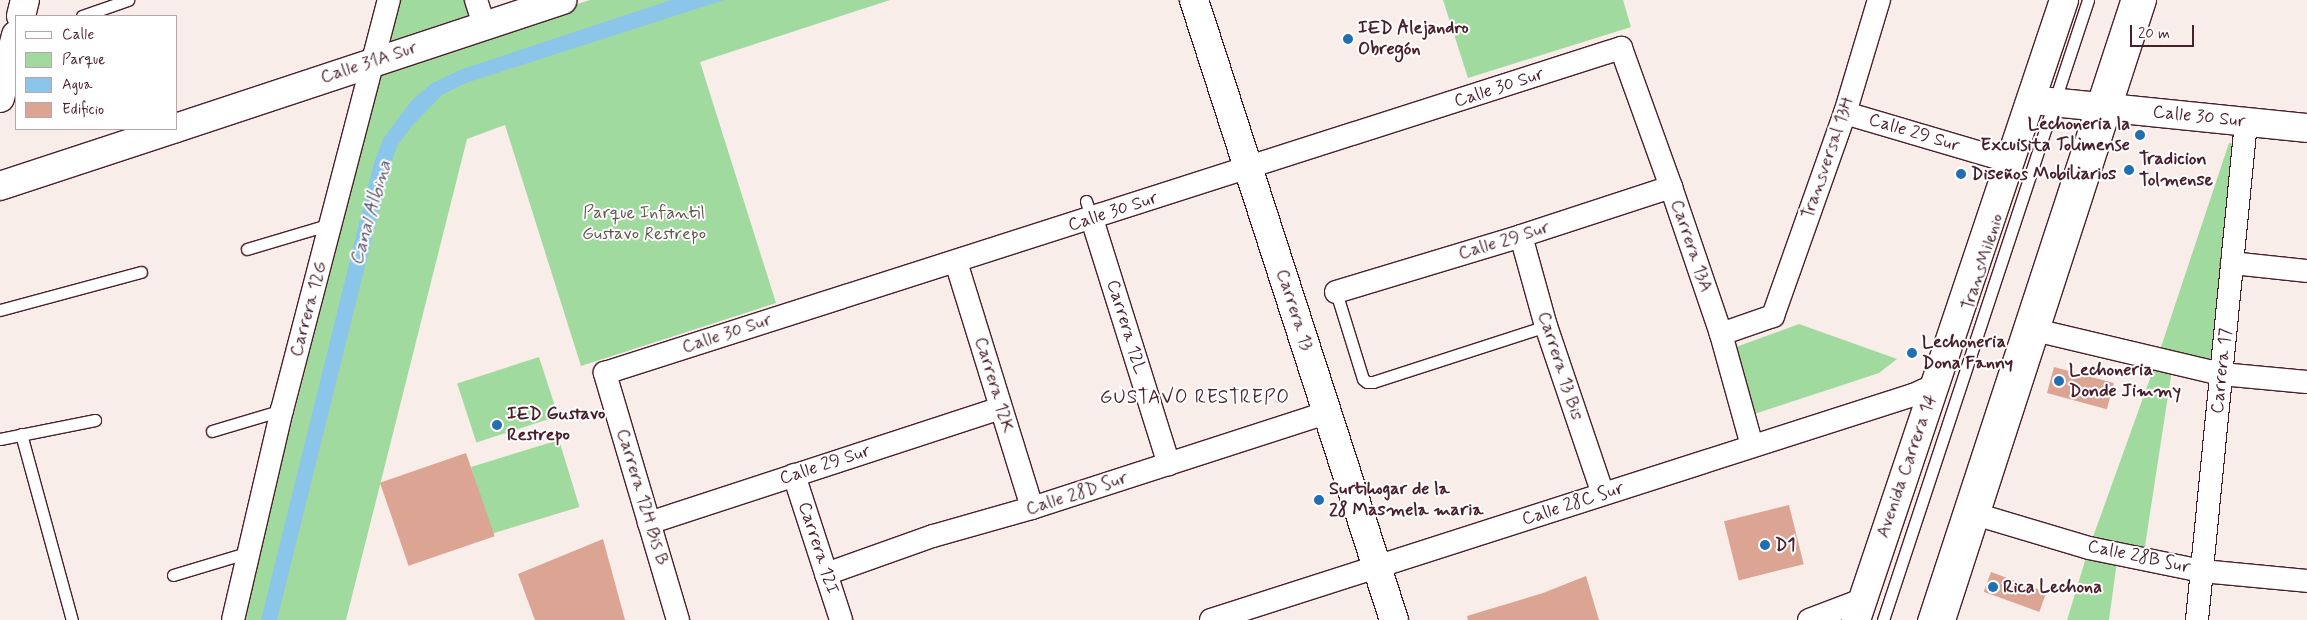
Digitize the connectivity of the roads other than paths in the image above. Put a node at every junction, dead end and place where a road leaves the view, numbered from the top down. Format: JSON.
{"nodes":[{"id":1,"x":128,"y":0,"type":"edge"},
{"id":2,"x":389,"y":0,"type":"edge"},
{"id":3,"x":562,"y":0,"type":"edge"},
{"id":4,"x":1194,"y":0,"type":"edge"},
{"id":5,"x":1879,"y":0,"type":"edge"},
{"id":6,"x":2064,"y":0,"type":"edge"},
{"id":7,"x":2088,"y":0,"type":"edge"},
{"id":8,"x":2126,"y":0,"type":"edge"},
{"id":9,"x":2142,"y":0,"type":"edge"},
{"id":10,"x":480,"y":13,"type":"edge"},
{"id":11,"x":85,"y":15,"type":"edge"},
{"id":12,"x":15,"y":47,"type":"edge"},
{"id":13,"x":1621,"y":48,"type":"joint"},
{"id":14,"x":374,"y":62,"type":"junction"},
{"id":15,"x":0,"y":98,"type":"edge"},
{"id":16,"x":2043,"y":101,"type":"junction"},
{"id":17,"x":2100,"y":107,"type":"junction"},
{"id":18,"x":1845,"y":112,"type":"junction"},
{"id":19,"x":2246,"y":122,"type":"junction"},
{"id":20,"x":178,"y":127,"type":"edge"},
{"id":21,"x":2307,"y":128,"type":"edge"},
{"id":22,"x":168,"y":130,"type":"edge"},
{"id":23,"x":2011,"y":162,"type":"junction"},
{"id":24,"x":1248,"y":169,"type":"junction"},
{"id":25,"x":0,"y":186,"type":"edge"},
{"id":26,"x":1671,"y":187,"type":"junction"},
{"id":27,"x":1089,"y":210,"type":"junction"},
{"id":28,"x":331,"y":224,"type":"junction"},
{"id":29,"x":1520,"y":236,"type":"junction"},
{"id":30,"x":247,"y":249,"type":"dead end"},
{"id":31,"x":956,"y":262,"type":"junction"},
{"id":32,"x":2232,"y":262,"type":"junction"},
{"id":33,"x":2307,"y":271,"type":"edge"},
{"id":34,"x":142,"y":272,"type":"dead end"},
{"id":35,"x":1336,"y":292,"type":"joint"},
{"id":36,"x":0,"y":310,"type":"edge"},
{"id":37,"x":1546,"y":326,"type":"junction"},
{"id":38,"x":2035,"y":330,"type":"junction"},
{"id":39,"x":1721,"y":334,"type":"junction"},
{"id":40,"x":605,"y":373,"type":"joint"},
{"id":41,"x":2221,"y":374,"type":"junction"},
{"id":42,"x":2307,"y":382,"type":"edge"},
{"id":43,"x":1935,"y":386,"type":"junction"},
{"id":44,"x":1001,"y":408,"type":"junction"},
{"id":45,"x":282,"y":410,"type":"junction"},
{"id":46,"x":1327,"y":413,"type":"junction"},
{"id":47,"x":95,"y":420,"type":"dead end"},
{"id":48,"x":212,"y":431,"type":"dead end"},
{"id":49,"x":22,"y":434,"type":"junction"},
{"id":50,"x":0,"y":439,"type":"edge"},
{"id":51,"x":1752,"y":446,"type":"junction"},
{"id":52,"x":1169,"y":464,"type":"junction"},
{"id":53,"x":794,"y":475,"type":"junction"},
{"id":54,"x":1603,"y":494,"type":"junction"},
{"id":55,"x":1032,"y":508,"type":"junction"},
{"id":56,"x":1974,"y":514,"type":"junction"},
{"id":57,"x":649,"y":522,"type":"junction"},
{"id":58,"x":249,"y":552,"type":"junction"},
{"id":59,"x":1376,"y":567,"type":"junction"},
{"id":60,"x":2202,"y":571,"type":"junction"},
{"id":61,"x":826,"y":574,"type":"junction"},
{"id":62,"x":173,"y":576,"type":"dead end"},
{"id":63,"x":2307,"y":582,"type":"edge"},
{"id":64,"x":1859,"y":610,"type":"edge"},
{"id":65,"x":1225,"y":618,"type":"edge"},
{"id":66,"x":72,"y":620,"type":"edge"},
{"id":67,"x":233,"y":620,"type":"edge"},
{"id":68,"x":678,"y":620,"type":"edge"},
{"id":69,"x":841,"y":620,"type":"edge"},
{"id":70,"x":1394,"y":620,"type":"edge"},
{"id":71,"x":1809,"y":620,"type":"edge"},
{"id":72,"x":1883,"y":620,"type":"edge"},
{"id":73,"x":1924,"y":620,"type":"edge"},
{"id":74,"x":1941,"y":620,"type":"edge"},
{"id":75,"x":2197,"y":620,"type":"edge"}],
"edges":[{"from":1,"to":11,"type":"lane"},
{"from":2,"to":14,"type":"street","name":"Carrera 12G"},
{"from":3,"to":10,"type":"main road","name":"Calle 31A Sur"},
{"from":4,"to":24,"type":"main road","name":"Carrera 13"},
{"from":5,"to":18,"type":"street","name":"Transversal 13H"},
{"from":6,"to":16,"type":"main road","name":"Avenida Carrera 14"},
{"from":7,"to":16,"type":"lane","name":"TransMilenio"},
{"from":8,"to":17,"type":"lane"},
{"from":9,"to":17,"type":"main road"},
{"from":10,"to":14,"type":"main road","name":"Calle 31A Sur"},
{"from":12,"to":15,"type":"main road"},
{"from":13,"to":24,"type":"street","name":"Calle 30 Sur"},
{"from":13,"to":26,"type":"street","name":"Carrera 13A"},
{"from":14,"to":20,"type":"main road","name":"Calle 31A Sur"},
{"from":14,"to":28,"type":"street","name":"Carrera 12G"},
{"from":16,"to":17,"type":"main road","name":"Calle 30 Sur"},
{"from":16,"to":23,"type":"main road","name":"Avenida Carrera 14"},
{"from":16,"to":72,"type":"lane","name":"TransMilenio"},
{"from":17,"to":19,"type":"main road","name":"Calle 30 Sur"},
{"from":17,"to":38,"type":"main road"},
{"from":17,"to":73,"type":"lane"},
{"from":18,"to":23,"type":"street","name":"Calle 29 Sur"},
{"from":18,"to":39,"type":"street","name":"Transversal 13H"},
{"from":19,"to":21,"type":"main road","name":"Calle 30 Sur"},
{"from":19,"to":32,"type":"street","name":"Carrera 17"},
{"from":22,"to":25,"type":"main road","name":"Calle 31A Sur"},
{"from":23,"to":43,"type":"main road","name":"Avenida Carrera 14"},
{"from":24,"to":27,"type":"street","name":"Calle 30 Sur"},
{"from":24,"to":46,"type":"main road","name":"Carrera 13"},
{"from":26,"to":29,"type":"street","name":"Calle 29 Sur"},
{"from":26,"to":39,"type":"street","name":"Carrera 13A"},
{"from":27,"to":31,"type":"street","name":"Calle 30 Sur"},
{"from":27,"to":52,"type":"street","name":"Carrera 12L"},
{"from":28,"to":30,"type":"lane"},
{"from":28,"to":45,"type":"street","name":"Carrera 12G"},
{"from":29,"to":35,"type":"street","name":"Calle 29 Sur"},
{"from":29,"to":37,"type":"street","name":"Carrera 13 Bis"},
{"from":31,"to":40,"type":"street","name":"Calle 30 Sur"},
{"from":31,"to":44,"type":"street","name":"Carrera 12K"},
{"from":32,"to":33,"type":"street"},
{"from":32,"to":41,"type":"street","name":"Carrera 17"},
{"from":34,"to":36,"type":"lane"},
{"from":35,"to":37,"type":"lane"},
{"from":37,"to":54,"type":"street","name":"Carrera 13 Bis"},
{"from":38,"to":41,"type":"street"},
{"from":38,"to":56,"type":"main road"},
{"from":39,"to":51,"type":"street","name":"Carrera 13A"},
{"from":40,"to":57,"type":"street","name":"Carrera 12H Bis B"},
{"from":41,"to":42,"type":"street"},
{"from":41,"to":60,"type":"street","name":"Carrera 17"},
{"from":43,"to":51,"type":"street","name":"Calle 28C Sur"},
{"from":43,"to":64,"type":"main road","name":"Avenida Carrera 14"},
{"from":44,"to":53,"type":"street","name":"Calle 29 Sur"},
{"from":44,"to":55,"type":"street","name":"Carrera 12K"},
{"from":45,"to":48,"type":"lane"},
{"from":45,"to":58,"type":"street","name":"Carrera 12G"},
{"from":46,"to":52,"type":"street","name":"Calle 28D Sur"},
{"from":46,"to":59,"type":"main road","name":"Carrera 13"},
{"from":47,"to":49,"type":"lane"},
{"from":49,"to":50,"type":"lane"},
{"from":49,"to":66,"type":"lane"},
{"from":51,"to":54,"type":"street","name":"Calle 28C Sur"},
{"from":52,"to":55,"type":"street","name":"Calle 28D Sur"},
{"from":53,"to":57,"type":"street","name":"Calle 29 Sur"},
{"from":53,"to":61,"type":"street","name":"Carrera 12I"},
{"from":54,"to":59,"type":"street","name":"Calle 28C Sur"},
{"from":55,"to":61,"type":"street","name":"Calle 28D Sur"},
{"from":56,"to":60,"type":"street","name":"Calle 28B Sur"},
{"from":56,"to":74,"type":"main road"},
{"from":57,"to":68,"type":"street","name":"Carrera 12H Bis B"},
{"from":58,"to":62,"type":"lane"},
{"from":58,"to":67,"type":"street","name":"Carrera 12G"},
{"from":59,"to":65,"type":"street","name":"Calle 28C Sur"},
{"from":59,"to":70,"type":"main road","name":"Carrera 13"},
{"from":60,"to":63,"type":"street","name":"Calle 28B Sur"},
{"from":60,"to":75,"type":"street","name":"Carrera 17"},
{"from":61,"to":69,"type":"street","name":"Carrera 12I"},
{"from":64,"to":71,"type":"street"}]}
